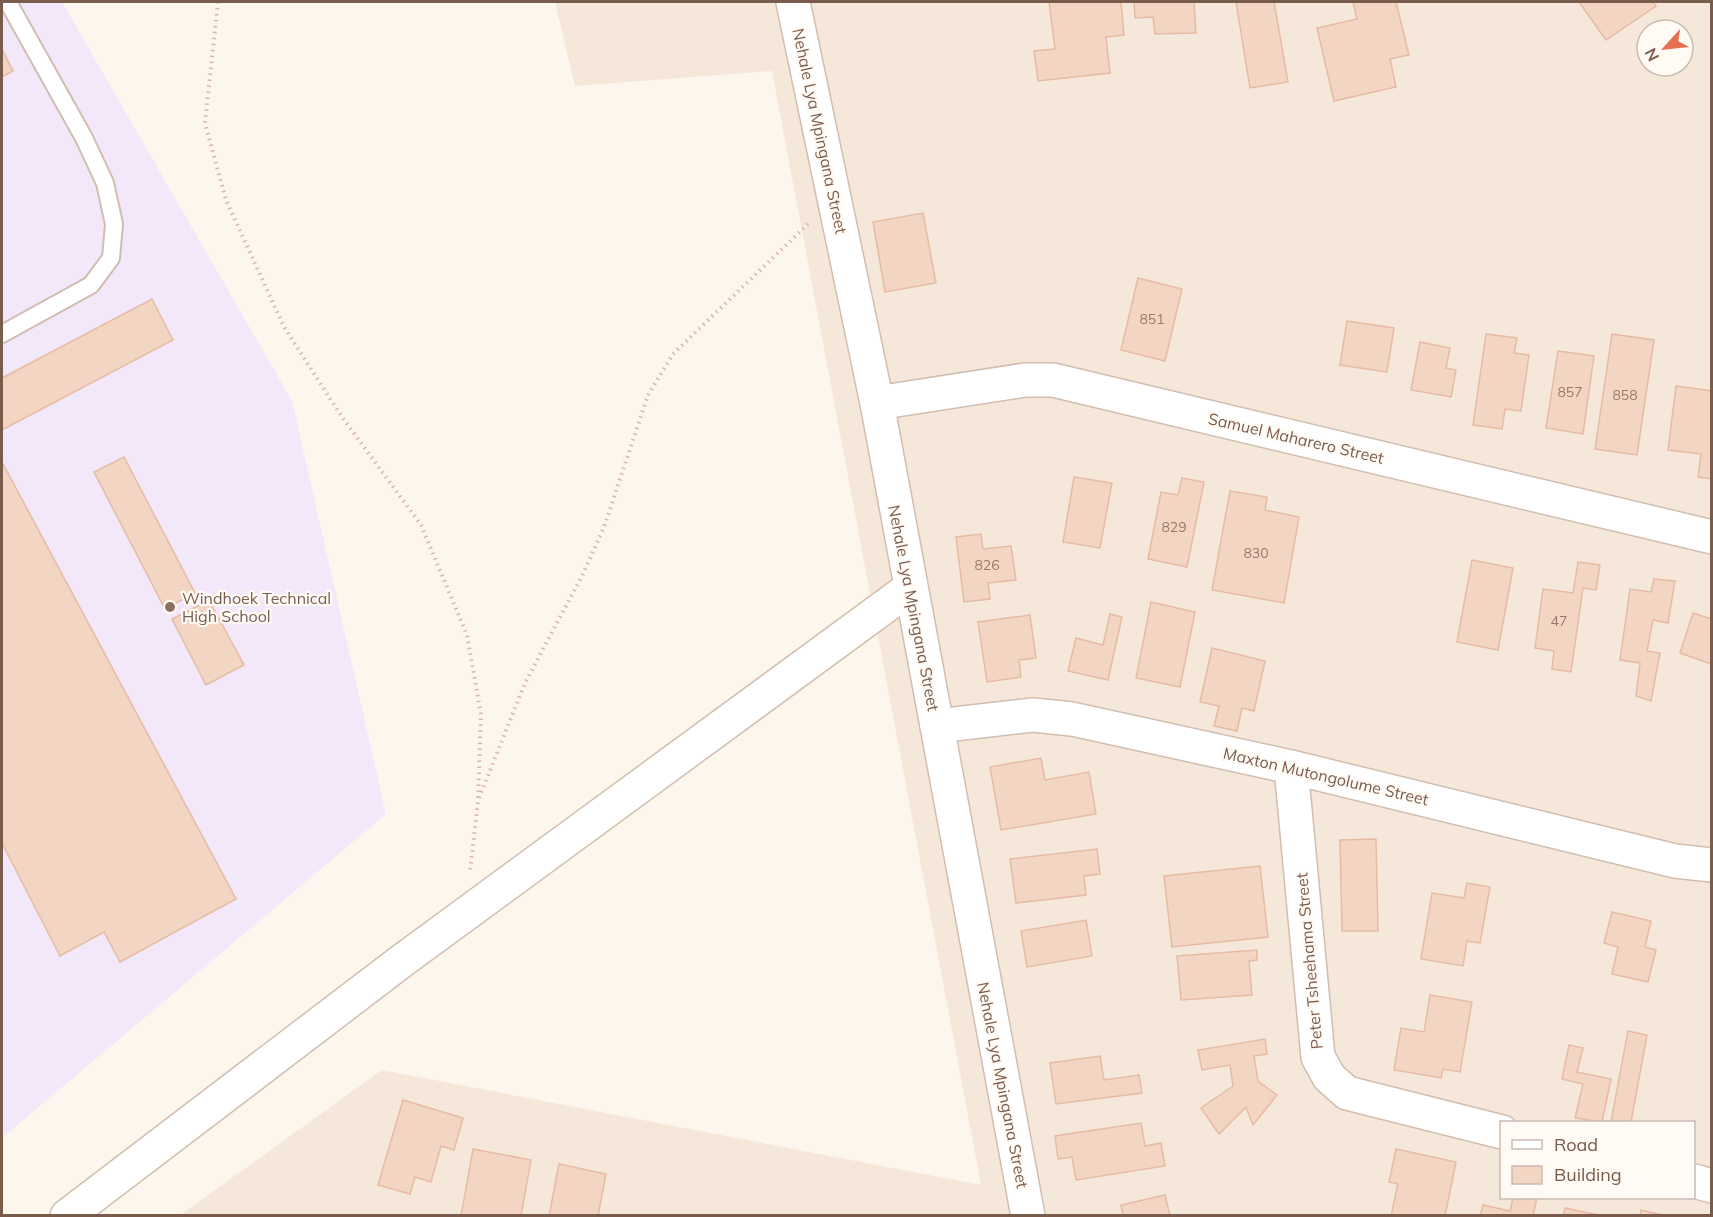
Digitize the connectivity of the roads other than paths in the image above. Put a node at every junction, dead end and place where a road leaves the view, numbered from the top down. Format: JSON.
{"nodes":[{"id":1,"x":8,"y":2,"type":"edge"},
{"id":2,"x":793,"y":2,"type":"edge"},
{"id":3,"x":2,"y":334,"type":"edge"},
{"id":4,"x":877,"y":403,"type":"junction"},
{"id":5,"x":1712,"y":537,"type":"edge"},
{"id":6,"x":910,"y":588,"type":"junction"},
{"id":7,"x":937,"y":726,"type":"junction"},
{"id":8,"x":1291,"y":767,"type":"junction"},
{"id":9,"x":1712,"y":865,"type":"edge"},
{"id":10,"x":1500,"y":1131,"type":"edge"},
{"id":11,"x":1695,"y":1181,"type":"edge"},
{"id":12,"x":1712,"y":1185,"type":"edge"},
{"id":13,"x":67,"y":1215,"type":"edge"},
{"id":14,"x":1028,"y":1215,"type":"edge"}],
"edges":[{"from":1,"to":3,"type":"lane"},
{"from":2,"to":4,"type":"street","name":"Nehale Lya Mpingana Street"},
{"from":4,"to":5,"type":"street","name":"Samuel Maharero Street"},
{"from":4,"to":6,"type":"street","name":"Nehale Lya Mpingana Street"},
{"from":6,"to":7,"type":"street","name":"Nehale Lya Mpingana Street"},
{"from":6,"to":13,"type":"street"},
{"from":7,"to":8,"type":"street","name":"Maxton Mutongolume Street"},
{"from":7,"to":14,"type":"street","name":"Nehale Lya Mpingana Street"},
{"from":8,"to":9,"type":"street","name":"Maxton Mutongolume Street"},
{"from":8,"to":10,"type":"street","name":"Peter Tsheehama Street"},
{"from":11,"to":12,"type":"street"}]}
